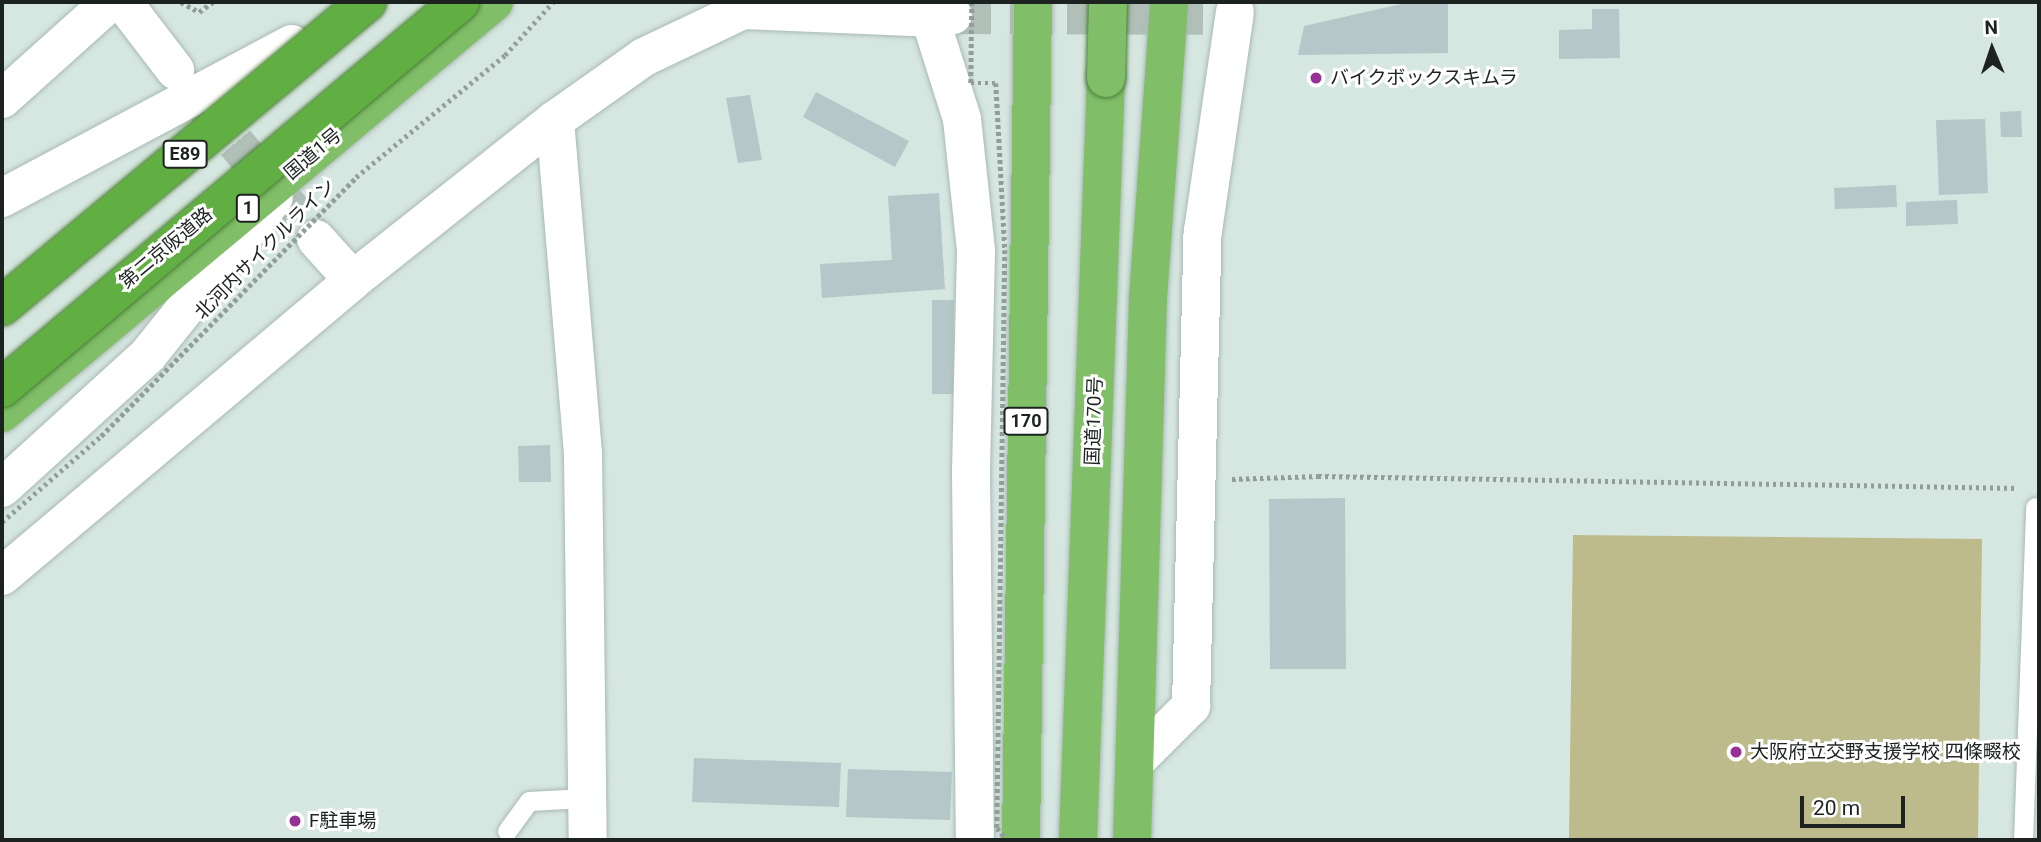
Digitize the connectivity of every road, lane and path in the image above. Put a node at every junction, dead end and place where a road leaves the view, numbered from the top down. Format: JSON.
{"nodes":[{"id":1,"x":110,"y":2,"type":"edge"},
{"id":2,"x":123,"y":2,"type":"edge"},
{"id":3,"x":181,"y":2,"type":"edge"},
{"id":4,"x":213,"y":2,"type":"edge"},
{"id":5,"x":344,"y":2,"type":"edge"},
{"id":6,"x":367,"y":2,"type":"edge"},
{"id":7,"x":460,"y":2,"type":"edge"},
{"id":8,"x":494,"y":2,"type":"edge"},
{"id":9,"x":553,"y":2,"type":"edge"},
{"id":10,"x":1033,"y":2,"type":"edge"},
{"id":11,"x":1108,"y":2,"type":"edge"},
{"id":12,"x":1169,"y":2,"type":"edge"},
{"id":13,"x":1226,"y":10,"type":"edge"},
{"id":14,"x":951,"y":12,"type":"edge"},
{"id":15,"x":292,"y":44,"type":"junction"},
{"id":16,"x":175,"y":70,"type":"tunnel mouth"},
{"id":17,"x":2,"y":99,"type":"edge"},
{"id":18,"x":555,"y":120,"type":"junction"},
{"id":19,"x":299,"y":166,"type":"junction"},
{"id":20,"x":2,"y":198,"type":"edge"},
{"id":21,"x":316,"y":239,"type":"tunnel mouth"},
{"id":22,"x":354,"y":280,"type":"junction"},
{"id":23,"x":2,"y":288,"type":"edge"},
{"id":24,"x":2,"y":306,"type":"edge"},
{"id":25,"x":2,"y":388,"type":"edge"},
{"id":26,"x":2,"y":413,"type":"edge"},
{"id":27,"x":1196,"y":480,"type":"junction"},
{"id":28,"x":2,"y":488,"type":"edge"},
{"id":29,"x":2019,"y":488,"type":"dead end"},
{"id":30,"x":2035,"y":507,"type":"dead end"},
{"id":31,"x":2,"y":522,"type":"edge"},
{"id":32,"x":2036,"y":555,"type":"edge"},
{"id":33,"x":2,"y":576,"type":"edge"},
{"id":34,"x":1136,"y":761,"type":"junction"},
{"id":35,"x":585,"y":798,"type":"junction"},
{"id":36,"x":507,"y":831,"type":"dead end"},
{"id":37,"x":588,"y":840,"type":"edge"},
{"id":38,"x":975,"y":840,"type":"edge"},
{"id":39,"x":1007,"y":840,"type":"edge"},
{"id":40,"x":1021,"y":840,"type":"edge"},
{"id":41,"x":1078,"y":840,"type":"edge"},
{"id":42,"x":1132,"y":840,"type":"edge"},
{"id":43,"x":2023,"y":840,"type":"edge"}],
"edges":[{"from":1,"to":17,"type":"street"},
{"from":2,"to":16,"type":"street"},
{"from":3,"to":4,"type":"path"},
{"from":5,"to":15,"type":"highway"},
{"from":6,"to":24,"type":"highway","number":"E89","bridge":true},
{"from":7,"to":25,"type":"highway","name":"第二京阪道路","bridge":true},
{"from":8,"to":19,"type":"highway","name":"国道1号","number":"1"},
{"from":9,"to":31,"type":"path","name":"北河内サイクルライン","bridge":true},
{"from":10,"to":40,"type":"highway","number":"170"},
{"from":11,"to":41,"type":"highway","name":"国道170号","bridge":true},
{"from":12,"to":34,"type":"highway"},
{"from":13,"to":27,"type":"street"},
{"from":14,"to":18,"type":"street"},
{"from":14,"to":38,"type":"street"},
{"from":14,"to":39,"type":"path","bridge":true},
{"from":15,"to":20,"type":"street"},
{"from":15,"to":23,"type":"highway"},
{"from":18,"to":22,"type":"street"},
{"from":18,"to":35,"type":"street"},
{"from":19,"to":26,"type":"highway","name":"国道1号","number":"1"},
{"from":19,"to":28,"type":"street"},
{"from":21,"to":22,"type":"street"},
{"from":22,"to":33,"type":"street"},
{"from":27,"to":29,"type":"path"},
{"from":27,"to":34,"type":"street"},
{"from":30,"to":32,"type":"lane"},
{"from":32,"to":43,"type":"lane"},
{"from":34,"to":42,"type":"highway"},
{"from":35,"to":36,"type":"lane"},
{"from":35,"to":37,"type":"street"}]}
